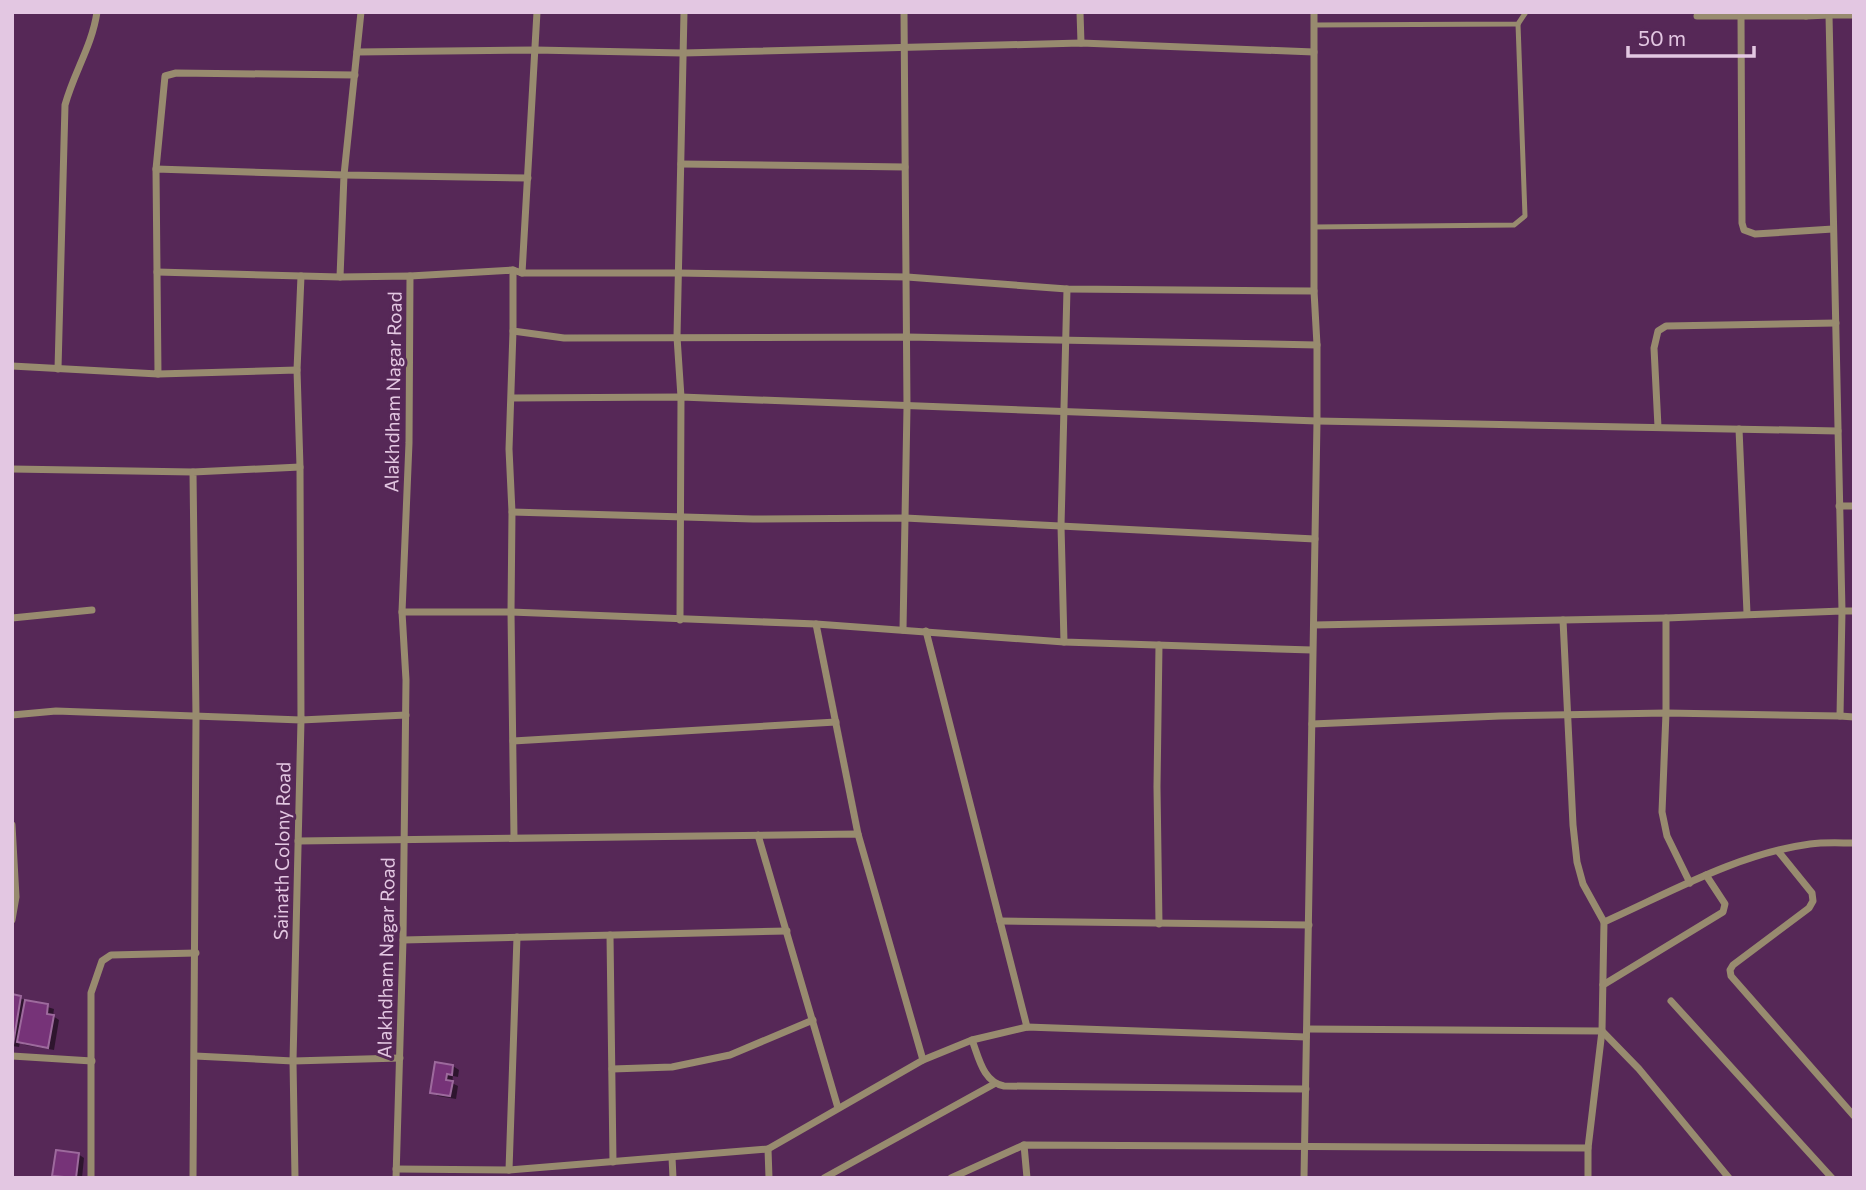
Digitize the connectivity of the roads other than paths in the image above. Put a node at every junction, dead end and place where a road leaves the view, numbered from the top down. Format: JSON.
{"nodes":[{"id":1,"x":97,"y":12,"type":"edge"},
{"id":2,"x":361,"y":12,"type":"edge"},
{"id":3,"x":537,"y":12,"type":"edge"},
{"id":4,"x":684,"y":12,"type":"edge"},
{"id":5,"x":904,"y":12,"type":"edge"},
{"id":6,"x":1080,"y":12,"type":"edge"},
{"id":7,"x":1314,"y":12,"type":"edge"},
{"id":8,"x":1526,"y":12,"type":"edge"},
{"id":9,"x":1806,"y":14,"type":"edge"},
{"id":10,"x":1829,"y":15,"type":"junction"},
{"id":11,"x":1854,"y":15,"type":"edge"},
{"id":12,"x":1697,"y":16,"type":"dead end"},
{"id":13,"x":1741,"y":16,"type":"junction"},
{"id":14,"x":1518,"y":24,"type":"junction"},
{"id":15,"x":1314,"y":25,"type":"junction"},
{"id":16,"x":1081,"y":43,"type":"junction"},
{"id":17,"x":905,"y":47,"type":"junction"},
{"id":18,"x":535,"y":50,"type":"junction"},
{"id":19,"x":357,"y":52,"type":"junction"},
{"id":20,"x":1314,"y":52,"type":"junction"},
{"id":21,"x":683,"y":53,"type":"junction"},
{"id":22,"x":355,"y":75,"type":"junction"},
{"id":23,"x":681,"y":164,"type":"junction"},
{"id":24,"x":905,"y":167,"type":"junction"},
{"id":25,"x":156,"y":169,"type":"junction"},
{"id":26,"x":344,"y":175,"type":"junction"},
{"id":27,"x":528,"y":178,"type":"junction"},
{"id":28,"x":1314,"y":228,"type":"junction"},
{"id":29,"x":1833,"y":229,"type":"junction"},
{"id":30,"x":513,"y":270,"type":"junction"},
{"id":31,"x":157,"y":272,"type":"junction"},
{"id":32,"x":523,"y":273,"type":"junction"},
{"id":33,"x":678,"y":273,"type":"junction"},
{"id":34,"x":410,"y":275,"type":"junction"},
{"id":35,"x":301,"y":276,"type":"junction"},
{"id":36,"x":340,"y":276,"type":"junction"},
{"id":37,"x":907,"y":277,"type":"junction"},
{"id":38,"x":1067,"y":289,"type":"junction"},
{"id":39,"x":1314,"y":290,"type":"junction"},
{"id":40,"x":1836,"y":323,"type":"junction"},
{"id":41,"x":513,"y":331,"type":"junction"},
{"id":42,"x":677,"y":337,"type":"junction"},
{"id":43,"x":907,"y":337,"type":"junction"},
{"id":44,"x":1066,"y":339,"type":"junction"},
{"id":45,"x":1317,"y":345,"type":"junction"},
{"id":46,"x":12,"y":366,"type":"edge"},
{"id":47,"x":58,"y":369,"type":"junction"},
{"id":48,"x":297,"y":370,"type":"junction"},
{"id":49,"x":158,"y":374,"type":"junction"},
{"id":50,"x":681,"y":397,"type":"junction"},
{"id":51,"x":512,"y":398,"type":"junction"},
{"id":52,"x":907,"y":407,"type":"junction"},
{"id":53,"x":1064,"y":411,"type":"junction"},
{"id":54,"x":1318,"y":421,"type":"junction"},
{"id":55,"x":1658,"y":427,"type":"junction"},
{"id":56,"x":1739,"y":429,"type":"junction"},
{"id":57,"x":1838,"y":431,"type":"junction"},
{"id":58,"x":300,"y":467,"type":"junction"},
{"id":59,"x":12,"y":469,"type":"edge"},
{"id":60,"x":193,"y":472,"type":"junction"},
{"id":61,"x":1839,"y":506,"type":"junction"},
{"id":62,"x":1854,"y":506,"type":"edge"},
{"id":63,"x":512,"y":512,"type":"junction"},
{"id":64,"x":679,"y":515,"type":"junction"},
{"id":65,"x":905,"y":518,"type":"junction"},
{"id":66,"x":1061,"y":526,"type":"junction"},
{"id":67,"x":1315,"y":539,"type":"junction"},
{"id":68,"x":92,"y":610,"type":"dead end"},
{"id":69,"x":1842,"y":611,"type":"junction"},
{"id":70,"x":1854,"y":611,"type":"edge"},
{"id":71,"x":402,"y":612,"type":"junction"},
{"id":72,"x":511,"y":612,"type":"junction"},
{"id":73,"x":1747,"y":613,"type":"junction"},
{"id":74,"x":12,"y":618,"type":"edge"},
{"id":75,"x":1666,"y":618,"type":"junction"},
{"id":76,"x":680,"y":620,"type":"junction"},
{"id":77,"x":1563,"y":620,"type":"junction"},
{"id":78,"x":816,"y":624,"type":"junction"},
{"id":79,"x":1314,"y":625,"type":"junction"},
{"id":80,"x":903,"y":629,"type":"junction"},
{"id":81,"x":926,"y":631,"type":"junction"},
{"id":82,"x":1064,"y":642,"type":"junction"},
{"id":83,"x":1159,"y":645,"type":"junction"},
{"id":84,"x":1312,"y":650,"type":"junction"},
{"id":85,"x":1666,"y":713,"type":"junction"},
{"id":86,"x":12,"y":715,"type":"edge"},
{"id":87,"x":405,"y":715,"type":"junction"},
{"id":88,"x":1567,"y":715,"type":"junction"},
{"id":89,"x":196,"y":716,"type":"junction"},
{"id":90,"x":1840,"y":716,"type":"junction"},
{"id":91,"x":1854,"y":716,"type":"edge"},
{"id":92,"x":300,"y":720,"type":"junction"},
{"id":93,"x":836,"y":722,"type":"junction"},
{"id":94,"x":1312,"y":724,"type":"junction"},
{"id":95,"x":513,"y":741,"type":"junction"},
{"id":96,"x":12,"y":825,"type":"edge"},
{"id":97,"x":858,"y":834,"type":"junction"},
{"id":98,"x":758,"y":835,"type":"junction"},
{"id":99,"x":514,"y":837,"type":"junction"},
{"id":100,"x":404,"y":839,"type":"junction"},
{"id":101,"x":298,"y":841,"type":"junction"},
{"id":102,"x":1854,"y":843,"type":"edge"},
{"id":103,"x":1778,"y":851,"type":"junction"},
{"id":104,"x":1706,"y":875,"type":"junction"},
{"id":105,"x":1690,"y":883,"type":"junction"},
{"id":106,"x":12,"y":920,"type":"edge"},
{"id":107,"x":1000,"y":921,"type":"junction"},
{"id":108,"x":1604,"y":922,"type":"junction"},
{"id":109,"x":1158,"y":924,"type":"junction"},
{"id":110,"x":1308,"y":925,"type":"junction"},
{"id":111,"x":787,"y":930,"type":"junction"},
{"id":112,"x":610,"y":935,"type":"junction"},
{"id":113,"x":517,"y":937,"type":"junction"},
{"id":114,"x":403,"y":940,"type":"junction"},
{"id":115,"x":195,"y":953,"type":"junction"},
{"id":116,"x":1604,"y":985,"type":"junction"},
{"id":117,"x":1671,"y":1001,"type":"dead end"},
{"id":118,"x":813,"y":1020,"type":"junction"},
{"id":119,"x":1027,"y":1027,"type":"junction"},
{"id":120,"x":1602,"y":1031,"type":"junction"},
{"id":121,"x":1306,"y":1033,"type":"junction"},
{"id":122,"x":972,"y":1040,"type":"junction"},
{"id":123,"x":12,"y":1056,"type":"edge"},
{"id":124,"x":195,"y":1056,"type":"junction"},
{"id":125,"x":400,"y":1058,"type":"junction"},
{"id":126,"x":923,"y":1060,"type":"junction"},
{"id":127,"x":92,"y":1061,"type":"junction"},
{"id":128,"x":293,"y":1061,"type":"junction"},
{"id":129,"x":612,"y":1069,"type":"junction"},
{"id":130,"x":994,"y":1084,"type":"junction"},
{"id":131,"x":1306,"y":1089,"type":"junction"},
{"id":132,"x":838,"y":1108,"type":"junction"},
{"id":133,"x":1854,"y":1116,"type":"edge"},
{"id":134,"x":1024,"y":1145,"type":"junction"},
{"id":135,"x":1304,"y":1148,"type":"junction"},
{"id":136,"x":1588,"y":1148,"type":"junction"},
{"id":137,"x":768,"y":1149,"type":"junction"},
{"id":138,"x":672,"y":1157,"type":"junction"},
{"id":139,"x":614,"y":1161,"type":"junction"},
{"id":140,"x":509,"y":1170,"type":"junction"},
{"id":141,"x":396,"y":1173,"type":"edge"},
{"id":142,"x":970,"y":1174,"type":"edge"},
{"id":143,"x":91,"y":1178,"type":"edge"},
{"id":144,"x":193,"y":1178,"type":"edge"},
{"id":145,"x":295,"y":1178,"type":"edge"},
{"id":146,"x":673,"y":1178,"type":"edge"},
{"id":147,"x":769,"y":1178,"type":"edge"},
{"id":148,"x":824,"y":1178,"type":"edge"},
{"id":149,"x":951,"y":1178,"type":"edge"},
{"id":150,"x":1027,"y":1178,"type":"edge"},
{"id":151,"x":1304,"y":1178,"type":"edge"},
{"id":152,"x":1588,"y":1178,"type":"edge"},
{"id":153,"x":1729,"y":1178,"type":"edge"},
{"id":154,"x":1832,"y":1178,"type":"edge"}],
"edges":[{"from":1,"to":47,"type":"street"},
{"from":2,"to":19,"type":"street"},
{"from":3,"to":18,"type":"street"},
{"from":4,"to":21,"type":"street"},
{"from":5,"to":17,"type":"street"},
{"from":6,"to":16,"type":"street"},
{"from":7,"to":15,"type":"street"},
{"from":8,"to":14,"type":"lane"},
{"from":9,"to":10,"type":"street"},
{"from":9,"to":13,"type":"street"},
{"from":10,"to":11,"type":"street"},
{"from":10,"to":29,"type":"street"},
{"from":12,"to":13,"type":"street"},
{"from":13,"to":29,"type":"street"},
{"from":14,"to":15,"type":"lane"},
{"from":14,"to":28,"type":"lane"},
{"from":15,"to":20,"type":"street"},
{"from":16,"to":17,"type":"street"},
{"from":16,"to":20,"type":"street"},
{"from":17,"to":21,"type":"street"},
{"from":17,"to":24,"type":"street"},
{"from":18,"to":19,"type":"street"},
{"from":18,"to":21,"type":"street"},
{"from":18,"to":27,"type":"street"},
{"from":19,"to":22,"type":"street"},
{"from":20,"to":28,"type":"street"},
{"from":21,"to":23,"type":"street"},
{"from":22,"to":25,"type":"street"},
{"from":22,"to":26,"type":"street"},
{"from":23,"to":24,"type":"street"},
{"from":23,"to":33,"type":"street"},
{"from":24,"to":37,"type":"street"},
{"from":25,"to":26,"type":"street"},
{"from":25,"to":31,"type":"street"},
{"from":26,"to":27,"type":"street"},
{"from":26,"to":36,"type":"street"},
{"from":27,"to":32,"type":"street"},
{"from":28,"to":39,"type":"street"},
{"from":29,"to":40,"type":"street"},
{"from":30,"to":32,"type":"street"},
{"from":30,"to":34,"type":"street"},
{"from":30,"to":41,"type":"street"},
{"from":31,"to":35,"type":"street","name":"Alakhdham Nagar Road"},
{"from":31,"to":49,"type":"street"},
{"from":32,"to":33,"type":"street"},
{"from":33,"to":37,"type":"street"},
{"from":33,"to":42,"type":"street"},
{"from":34,"to":36,"type":"street","name":"Alakhdham Nagar Road"},
{"from":34,"to":71,"type":"street","name":"Alakhdham Nagar Road"},
{"from":35,"to":36,"type":"street","name":"Alakhdham Nagar Road"},
{"from":35,"to":48,"type":"street","name":"Sainath Colony Road"},
{"from":37,"to":38,"type":"street"},
{"from":37,"to":43,"type":"street"},
{"from":38,"to":39,"type":"street"},
{"from":38,"to":44,"type":"street"},
{"from":39,"to":45,"type":"street"},
{"from":40,"to":55,"type":"street"},
{"from":40,"to":57,"type":"street"},
{"from":41,"to":42,"type":"street"},
{"from":41,"to":51,"type":"street"},
{"from":42,"to":43,"type":"street"},
{"from":42,"to":50,"type":"street"},
{"from":43,"to":44,"type":"street"},
{"from":43,"to":52,"type":"street"},
{"from":44,"to":45,"type":"street"},
{"from":44,"to":53,"type":"street"},
{"from":45,"to":54,"type":"street"},
{"from":46,"to":47,"type":"street"},
{"from":47,"to":49,"type":"street"},
{"from":48,"to":49,"type":"street"},
{"from":48,"to":58,"type":"street","name":"Sainath Colony Road"},
{"from":50,"to":51,"type":"street"},
{"from":50,"to":52,"type":"street"},
{"from":50,"to":64,"type":"street"},
{"from":51,"to":63,"type":"street"},
{"from":52,"to":53,"type":"street"},
{"from":52,"to":65,"type":"street"},
{"from":53,"to":54,"type":"street"},
{"from":53,"to":66,"type":"street"},
{"from":54,"to":55,"type":"street"},
{"from":54,"to":67,"type":"street"},
{"from":55,"to":56,"type":"street"},
{"from":56,"to":57,"type":"street"},
{"from":56,"to":73,"type":"street"},
{"from":57,"to":61,"type":"street"},
{"from":58,"to":60,"type":"street"},
{"from":58,"to":92,"type":"street","name":"Sainath Colony Road"},
{"from":59,"to":60,"type":"street"},
{"from":60,"to":89,"type":"street"},
{"from":61,"to":62,"type":"street"},
{"from":61,"to":69,"type":"street"},
{"from":63,"to":64,"type":"street"},
{"from":63,"to":72,"type":"street"},
{"from":64,"to":65,"type":"street"},
{"from":64,"to":76,"type":"street"},
{"from":65,"to":66,"type":"street"},
{"from":65,"to":80,"type":"street"},
{"from":66,"to":67,"type":"street"},
{"from":66,"to":82,"type":"street"},
{"from":67,"to":79,"type":"street"},
{"from":68,"to":74,"type":"street"},
{"from":69,"to":70,"type":"street"},
{"from":69,"to":73,"type":"street"},
{"from":69,"to":90,"type":"street"},
{"from":71,"to":72,"type":"street"},
{"from":71,"to":87,"type":"street","name":"Alakhdham Nagar Road"},
{"from":72,"to":76,"type":"street"},
{"from":72,"to":95,"type":"street"},
{"from":73,"to":75,"type":"street"},
{"from":75,"to":77,"type":"street"},
{"from":75,"to":85,"type":"street"},
{"from":76,"to":78,"type":"street"},
{"from":77,"to":79,"type":"street"},
{"from":77,"to":88,"type":"street"},
{"from":78,"to":80,"type":"street"},
{"from":78,"to":93,"type":"street"},
{"from":79,"to":84,"type":"street"},
{"from":80,"to":81,"type":"street"},
{"from":81,"to":82,"type":"street"},
{"from":81,"to":107,"type":"street"},
{"from":82,"to":83,"type":"street"},
{"from":83,"to":84,"type":"street"},
{"from":83,"to":109,"type":"street"},
{"from":84,"to":94,"type":"street"},
{"from":85,"to":88,"type":"street"},
{"from":85,"to":90,"type":"street"},
{"from":85,"to":105,"type":"street"},
{"from":86,"to":89,"type":"street"},
{"from":87,"to":92,"type":"street"},
{"from":87,"to":100,"type":"street","name":"Alakhdham Nagar Road"},
{"from":88,"to":94,"type":"street"},
{"from":88,"to":108,"type":"street"},
{"from":89,"to":92,"type":"street"},
{"from":89,"to":115,"type":"street"},
{"from":90,"to":91,"type":"street"},
{"from":92,"to":101,"type":"street","name":"Sainath Colony Road"},
{"from":93,"to":95,"type":"street"},
{"from":93,"to":97,"type":"street"},
{"from":94,"to":110,"type":"street"},
{"from":95,"to":99,"type":"street"},
{"from":96,"to":106,"type":"street"},
{"from":97,"to":98,"type":"street"},
{"from":97,"to":126,"type":"street"},
{"from":98,"to":99,"type":"street"},
{"from":98,"to":111,"type":"street"},
{"from":99,"to":100,"type":"street"},
{"from":100,"to":101,"type":"street"},
{"from":100,"to":114,"type":"street","name":"Alakhdham Nagar Road"},
{"from":101,"to":128,"type":"street","name":"Sainath Colony Road"},
{"from":102,"to":103,"type":"street"},
{"from":103,"to":104,"type":"street"},
{"from":103,"to":133,"type":"street"},
{"from":104,"to":105,"type":"street"},
{"from":104,"to":116,"type":"street"},
{"from":105,"to":108,"type":"street"},
{"from":107,"to":109,"type":"street"},
{"from":107,"to":119,"type":"street"},
{"from":108,"to":116,"type":"street"},
{"from":109,"to":110,"type":"street"},
{"from":110,"to":121,"type":"street"},
{"from":111,"to":112,"type":"street"},
{"from":111,"to":118,"type":"street"},
{"from":112,"to":113,"type":"street"},
{"from":112,"to":129,"type":"street"},
{"from":113,"to":114,"type":"street"},
{"from":113,"to":140,"type":"street"},
{"from":114,"to":125,"type":"street","name":"Alakhdham Nagar Road"},
{"from":115,"to":124,"type":"street"},
{"from":115,"to":127,"type":"street"},
{"from":116,"to":120,"type":"street"},
{"from":117,"to":154,"type":"street"},
{"from":118,"to":129,"type":"street"},
{"from":118,"to":132,"type":"street"},
{"from":119,"to":121,"type":"street"},
{"from":119,"to":122,"type":"street"},
{"from":120,"to":121,"type":"street"},
{"from":120,"to":136,"type":"street"},
{"from":120,"to":153,"type":"street"},
{"from":121,"to":131,"type":"street"},
{"from":122,"to":126,"type":"street"},
{"from":122,"to":130,"type":"street"},
{"from":123,"to":127,"type":"street"},
{"from":124,"to":128,"type":"street"},
{"from":124,"to":144,"type":"street"},
{"from":125,"to":128,"type":"street"},
{"from":125,"to":141,"type":"street","name":"Alakhdham Nagar Road"},
{"from":126,"to":132,"type":"street"},
{"from":127,"to":143,"type":"street"},
{"from":128,"to":145,"type":"street","name":"Sainath Colony Road"},
{"from":129,"to":139,"type":"street"},
{"from":130,"to":131,"type":"street"},
{"from":130,"to":148,"type":"street"},
{"from":131,"to":135,"type":"street"},
{"from":132,"to":137,"type":"street"},
{"from":134,"to":135,"type":"street"},
{"from":134,"to":142,"type":"street"},
{"from":134,"to":150,"type":"street"},
{"from":135,"to":136,"type":"street"},
{"from":135,"to":151,"type":"street"},
{"from":136,"to":152,"type":"street"},
{"from":137,"to":138,"type":"street"},
{"from":137,"to":147,"type":"street"},
{"from":138,"to":139,"type":"street"},
{"from":138,"to":146,"type":"street"},
{"from":139,"to":140,"type":"street"},
{"from":140,"to":141,"type":"street"},
{"from":142,"to":149,"type":"street"}]}
